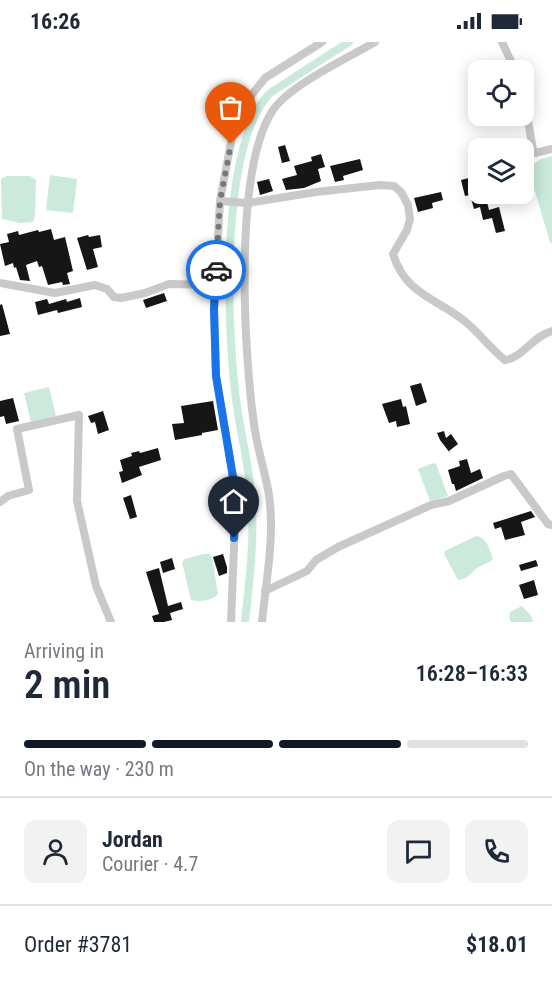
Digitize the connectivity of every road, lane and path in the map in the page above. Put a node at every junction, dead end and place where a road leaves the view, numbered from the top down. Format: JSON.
{"nodes":[{"id":1,"x":322,"y":42,"type":"edge"},
{"id":2,"x":375,"y":42,"type":"edge"},
{"id":3,"x":502,"y":42,"type":"edge"},
{"id":4,"x":510,"y":60,"type":"edge"},
{"id":5,"x":529,"y":126,"type":"edge"},
{"id":6,"x":552,"y":149,"type":"edge"},
{"id":7,"x":220,"y":201,"type":"junction"},
{"id":8,"x":248,"y":203,"type":"junction"},
{"id":9,"x":0,"y":283,"type":"edge"},
{"id":10,"x":215,"y":285,"type":"junction"},
{"id":11,"x":552,"y":332,"type":"edge"},
{"id":12,"x":0,"y":502,"type":"edge"},
{"id":13,"x":552,"y":525,"type":"edge"},
{"id":14,"x":265,"y":591,"type":"junction"},
{"id":15,"x":111,"y":622,"type":"edge"},
{"id":16,"x":231,"y":622,"type":"edge"},
{"id":17,"x":262,"y":622,"type":"edge"}],
"edges":[{"from":1,"to":7,"type":"street"},
{"from":2,"to":8,"type":"street"},
{"from":3,"to":4,"type":"street"},
{"from":5,"to":6,"type":"street"},
{"from":7,"to":8,"type":"street"},
{"from":7,"to":10,"type":"street"},
{"from":8,"to":11,"type":"street"},
{"from":8,"to":14,"type":"street"},
{"from":9,"to":10,"type":"street"},
{"from":10,"to":16,"type":"street"},
{"from":12,"to":15,"type":"street"},
{"from":13,"to":14,"type":"street"},
{"from":14,"to":17,"type":"street"}]}
